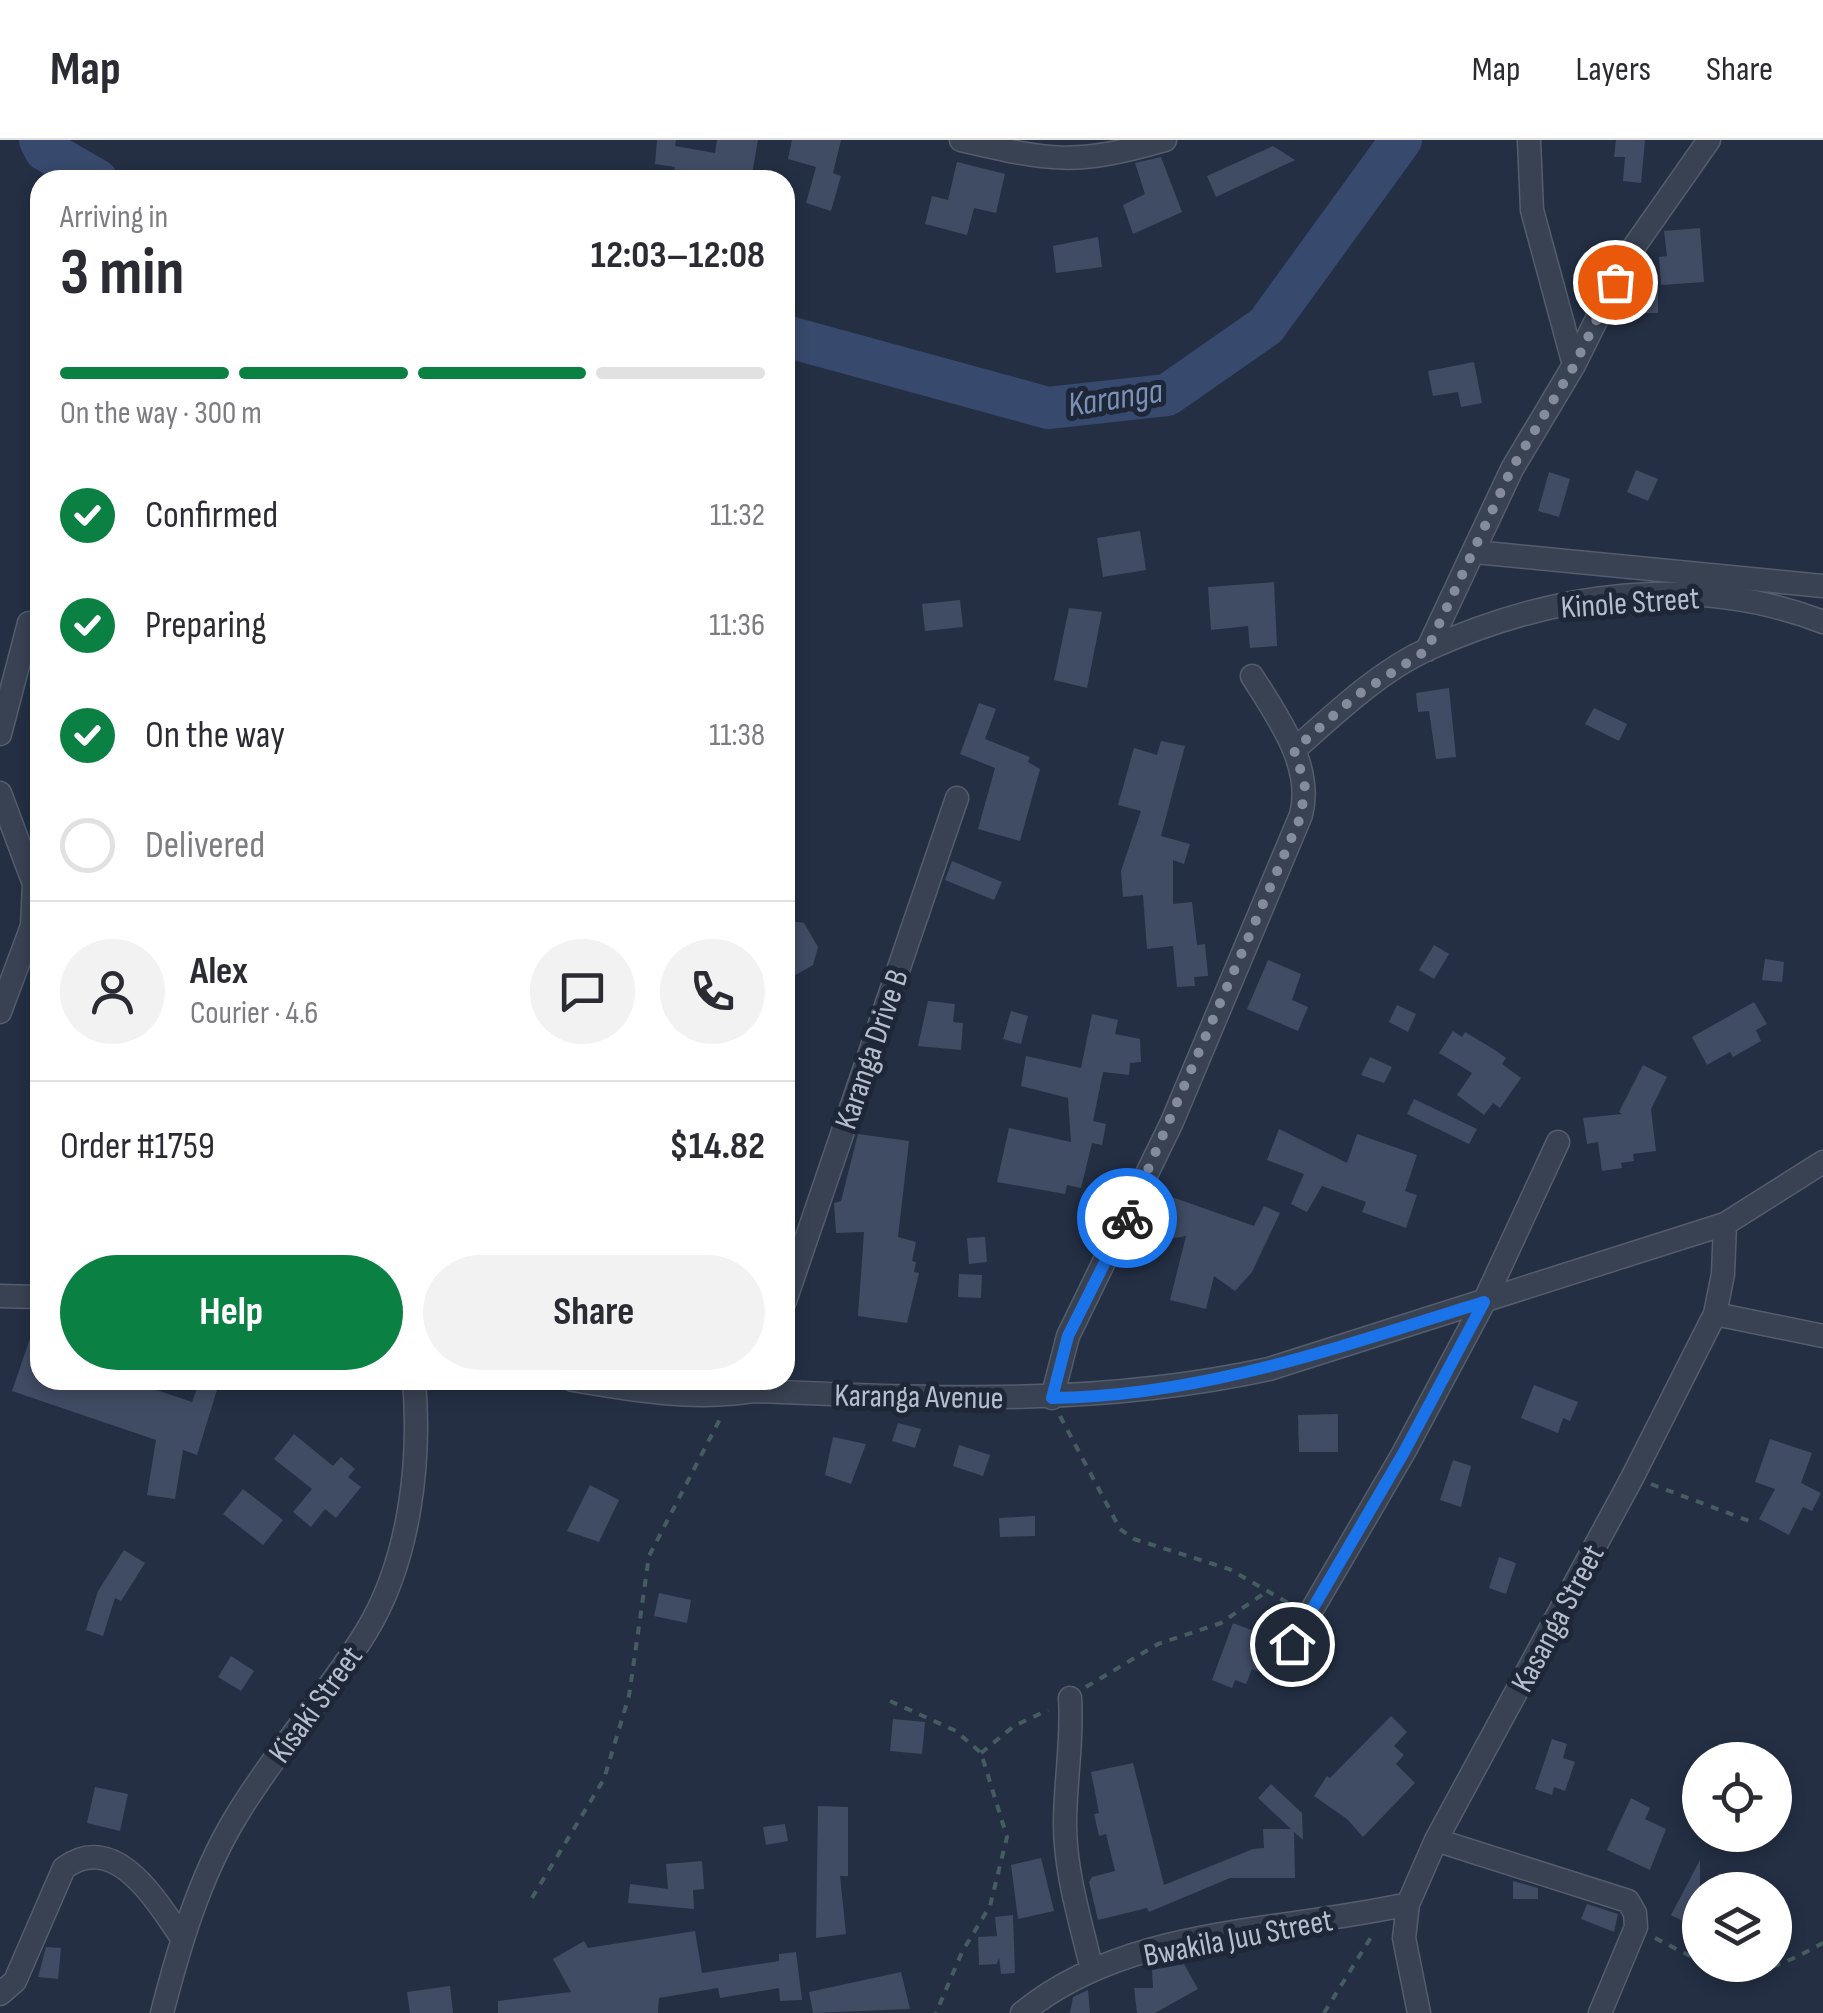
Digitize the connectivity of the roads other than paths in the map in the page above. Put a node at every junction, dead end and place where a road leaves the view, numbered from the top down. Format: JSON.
{"nodes":[{"id":1,"x":961,"y":140,"type":"edge"},
{"id":2,"x":1166,"y":140,"type":"edge"},
{"id":3,"x":1529,"y":140,"type":"edge"},
{"id":4,"x":1709,"y":140,"type":"edge"},
{"id":5,"x":1574,"y":366,"type":"junction"},
{"id":6,"x":1475,"y":552,"type":"junction"},
{"id":7,"x":1823,"y":586,"type":"edge"},
{"id":8,"x":29,"y":622,"type":"dead end"},
{"id":9,"x":1823,"y":622,"type":"edge"},
{"id":10,"x":1427,"y":650,"type":"junction"},
{"id":11,"x":1252,"y":676,"type":"dead end"},
{"id":12,"x":0,"y":734,"type":"edge"},
{"id":13,"x":1294,"y":750,"type":"junction"},
{"id":14,"x":0,"y":794,"type":"edge"},
{"id":15,"x":957,"y":798,"type":"dead end"},
{"id":16,"x":30,"y":873,"type":"edge"},
{"id":17,"x":30,"y":931,"type":"edge"},
{"id":18,"x":0,"y":1012,"type":"edge"},
{"id":19,"x":1558,"y":1142,"type":"dead end"},
{"id":20,"x":1823,"y":1162,"type":"edge"},
{"id":21,"x":1725,"y":1224,"type":"junction"},
{"id":22,"x":795,"y":1272,"type":"edge"},
{"id":23,"x":0,"y":1296,"type":"edge"},
{"id":24,"x":30,"y":1296,"type":"edge"},
{"id":25,"x":1484,"y":1302,"type":"junction"},
{"id":26,"x":1715,"y":1314,"type":"junction"},
{"id":27,"x":1823,"y":1336,"type":"edge"},
{"id":28,"x":415,"y":1390,"type":"edge"},
{"id":29,"x":795,"y":1390,"type":"edge"},
{"id":30,"x":1052,"y":1398,"type":"junction"},
{"id":31,"x":1292,"y":1644,"type":"dead end"},
{"id":32,"x":1070,"y":1698,"type":"road end"},
{"id":33,"x":1436,"y":1840,"type":"junction"},
{"id":34,"x":1398,"y":1906,"type":"junction"},
{"id":35,"x":182,"y":1938,"type":"junction"},
{"id":36,"x":1092,"y":1970,"type":"junction"},
{"id":37,"x":0,"y":1994,"type":"edge"},
{"id":38,"x":162,"y":2013,"type":"edge"},
{"id":39,"x":1022,"y":2013,"type":"edge"},
{"id":40,"x":1419,"y":2013,"type":"edge"},
{"id":41,"x":1600,"y":2013,"type":"edge"}],
"edges":[{"from":1,"to":2,"type":"street"},
{"from":3,"to":5,"type":"street"},
{"from":4,"to":5,"type":"street"},
{"from":5,"to":6,"type":"street"},
{"from":6,"to":7,"type":"street"},
{"from":6,"to":10,"type":"street"},
{"from":8,"to":12,"type":"street"},
{"from":9,"to":10,"type":"street","name":"Kinole Street"},
{"from":10,"to":13,"type":"street","name":"Kinole Street"},
{"from":11,"to":13,"type":"street"},
{"from":13,"to":30,"type":"street"},
{"from":14,"to":16,"type":"street"},
{"from":15,"to":22,"type":"street","name":"Karanga Drive B"},
{"from":17,"to":18,"type":"street"},
{"from":19,"to":25,"type":"street"},
{"from":20,"to":21,"type":"street","name":"Karanga Avenue"},
{"from":21,"to":25,"type":"street","name":"Karanga Avenue"},
{"from":21,"to":26,"type":"street","name":"Kasanga Street"},
{"from":23,"to":24,"type":"street"},
{"from":25,"to":30,"type":"street","name":"Karanga Avenue"},
{"from":25,"to":31,"type":"street"},
{"from":26,"to":27,"type":"street"},
{"from":26,"to":33,"type":"street","name":"Kasanga Street"},
{"from":28,"to":35,"type":"street","name":"Kisaki Street"},
{"from":29,"to":30,"type":"street","name":"Karanga Avenue"},
{"from":32,"to":36,"type":"street"},
{"from":33,"to":34,"type":"street","name":"Kasanga Street"},
{"from":33,"to":41,"type":"street"},
{"from":34,"to":36,"type":"street","name":"Bwakila Juu Street"},
{"from":34,"to":40,"type":"street","name":"Kasanga Street"},
{"from":35,"to":37,"type":"street"},
{"from":35,"to":38,"type":"street","name":"Kisaki Street"},
{"from":36,"to":39,"type":"street","name":"Bwakila Juu Street"}]}
